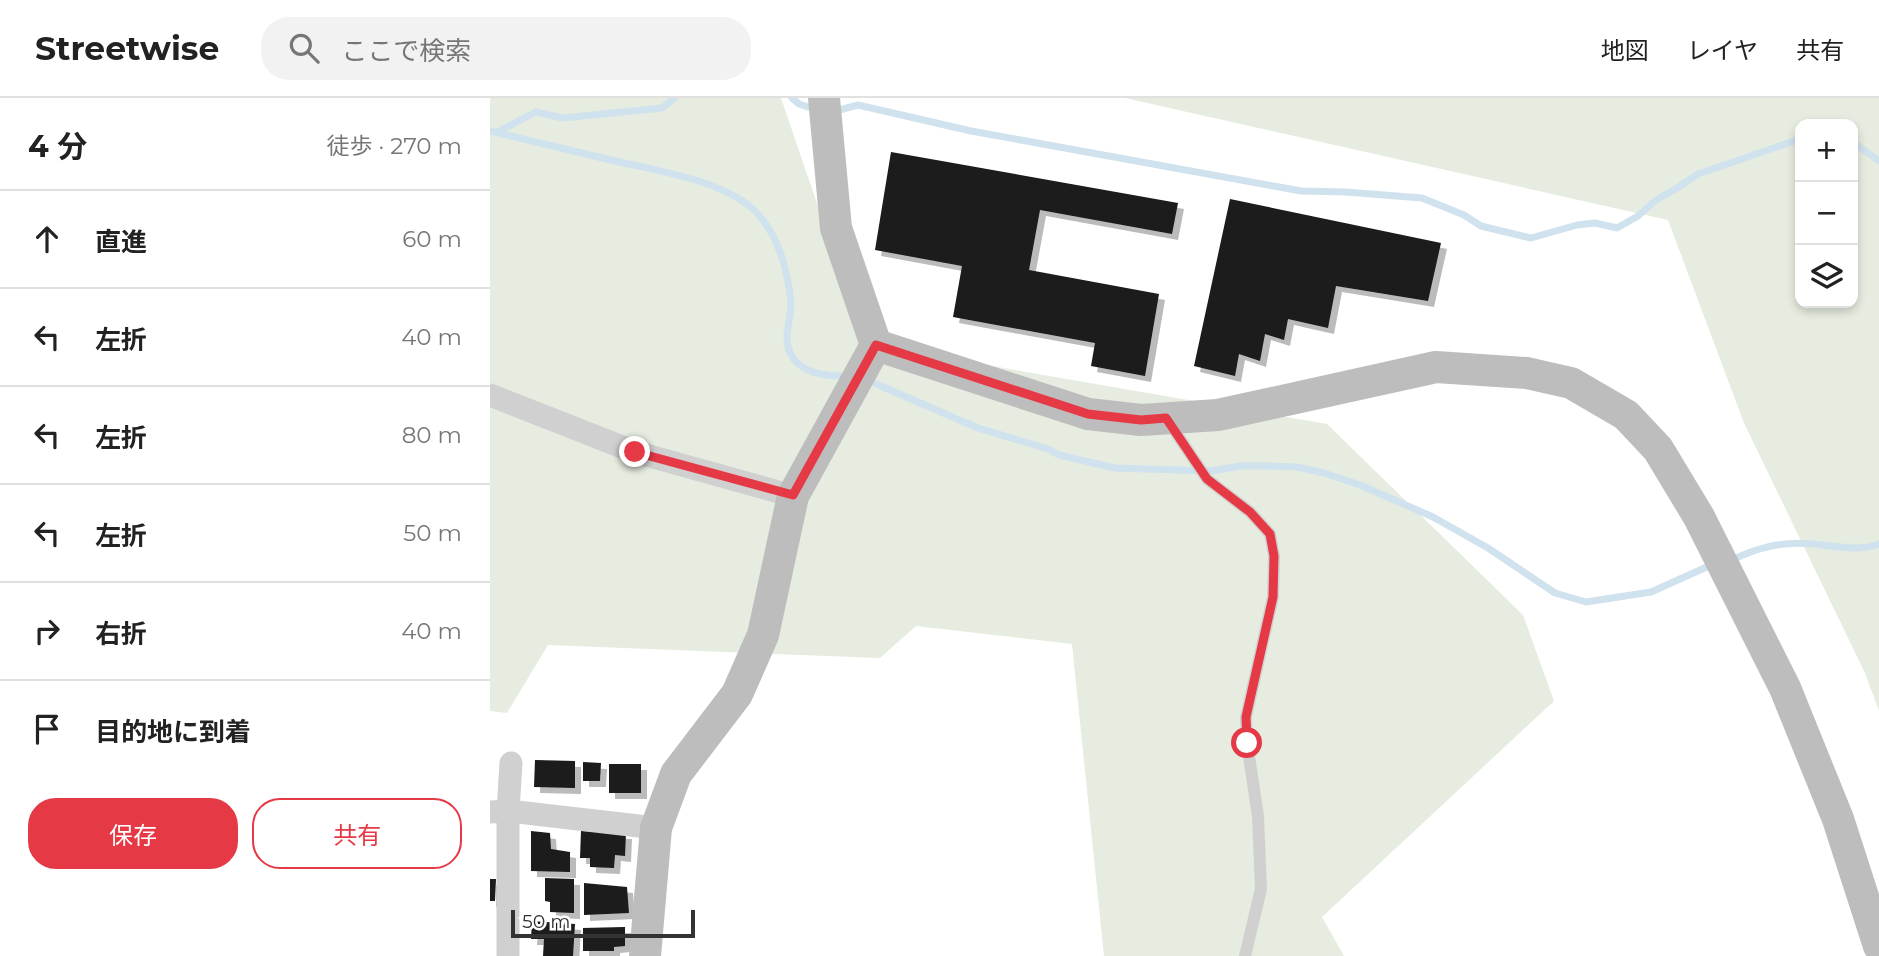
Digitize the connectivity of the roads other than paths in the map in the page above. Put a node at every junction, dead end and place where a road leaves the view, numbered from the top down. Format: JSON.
{"nodes":[{"id":1,"x":825,"y":112,"type":"edge"},
{"id":2,"x":876,"y":345,"type":"junction"},
{"id":3,"x":490,"y":395,"type":"edge"},
{"id":4,"x":1166,"y":418,"type":"junction"},
{"id":5,"x":793,"y":495,"type":"junction"},
{"id":6,"x":511,"y":763,"type":"dead end"},
{"id":7,"x":499,"y":812,"type":"edge"},
{"id":8,"x":656,"y":828,"type":"junction"},
{"id":9,"x":1879,"y":946,"type":"edge"},
{"id":10,"x":508,"y":956,"type":"edge"},
{"id":11,"x":645,"y":956,"type":"edge"},
{"id":12,"x":1245,"y":956,"type":"edge"}],
"edges":[{"from":1,"to":2,"type":"street"},
{"from":2,"to":4,"type":"street"},
{"from":2,"to":5,"type":"street"},
{"from":3,"to":5,"type":"street"},
{"from":4,"to":9,"type":"street"},
{"from":4,"to":12,"type":"lane"},
{"from":5,"to":8,"type":"street"},
{"from":6,"to":7,"type":"street"},
{"from":7,"to":8,"type":"street"},
{"from":7,"to":10,"type":"street"},
{"from":8,"to":11,"type":"street"}]}
